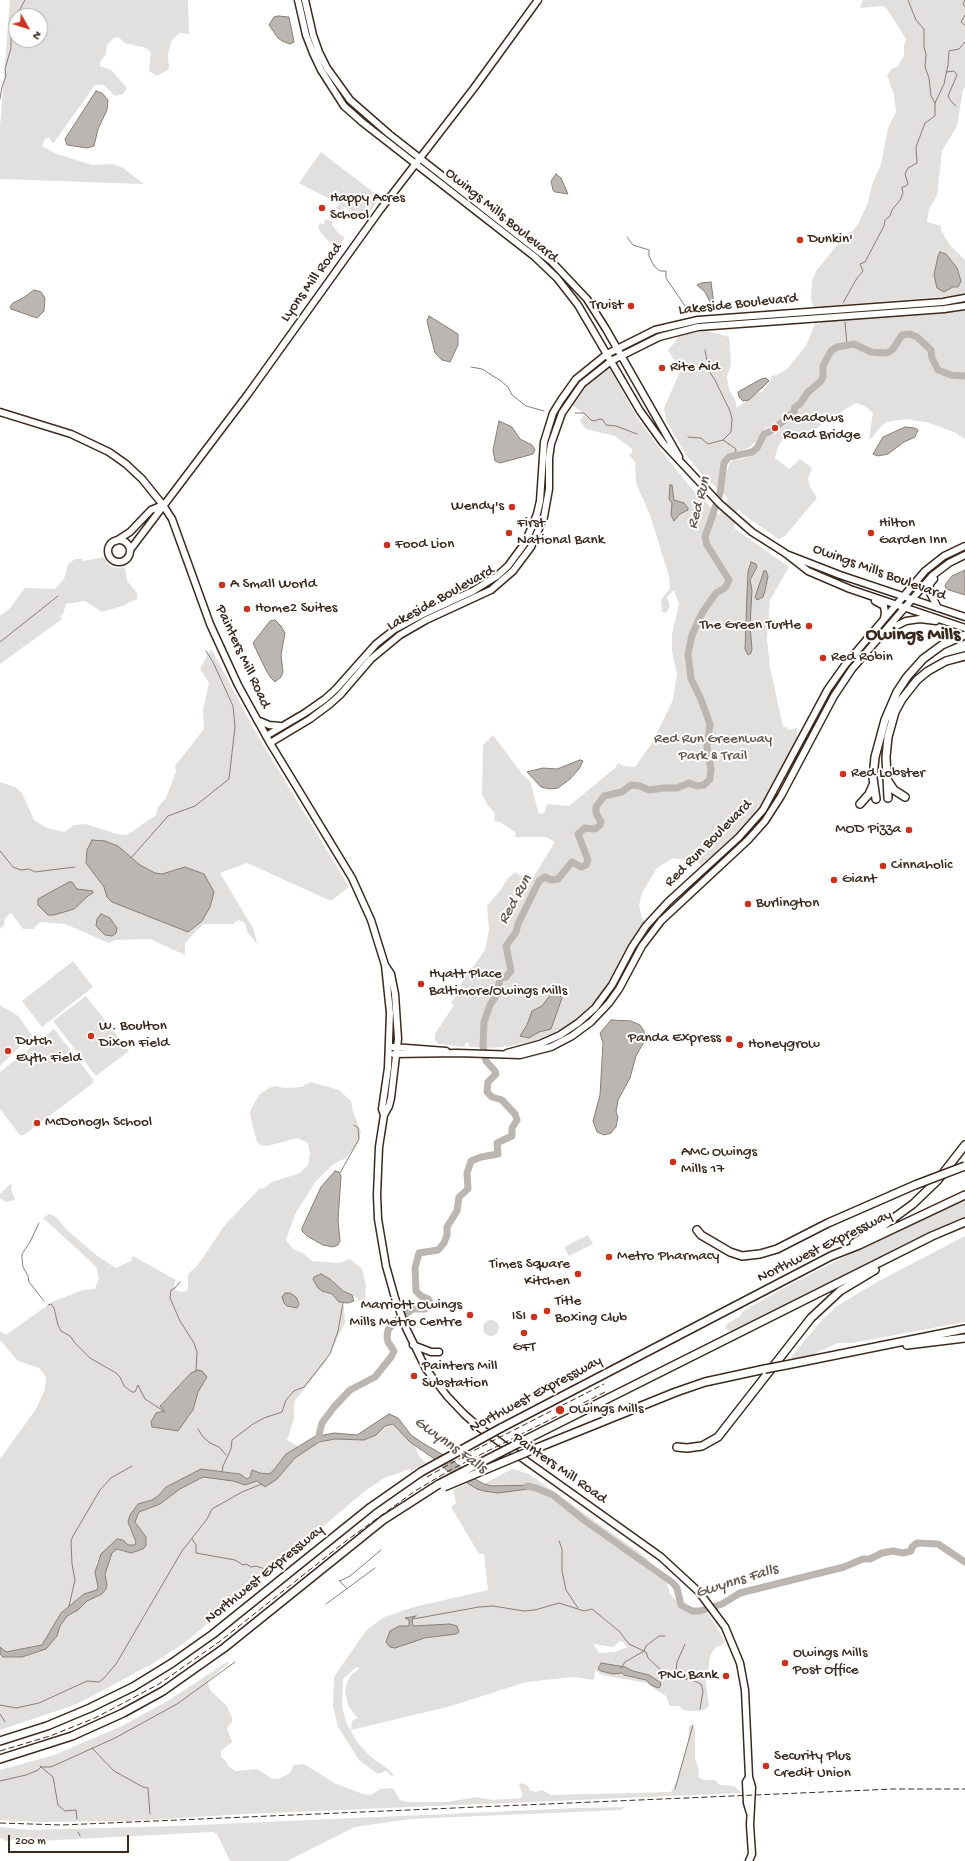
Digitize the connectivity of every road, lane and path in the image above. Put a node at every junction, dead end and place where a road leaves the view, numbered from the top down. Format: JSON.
{"nodes":[{"id":1,"x":298,"y":0,"type":"edge"},
{"id":2,"x":305,"y":0,"type":"edge"},
{"id":3,"x":538,"y":0,"type":"edge"},
{"id":4,"x":421,"y":158,"type":"junction"},
{"id":5,"x":416,"y":165,"type":"junction"},
{"id":6,"x":965,"y":298,"type":"edge"},
{"id":7,"x":965,"y":306,"type":"edge"},
{"id":8,"x":617,"y":348,"type":"junction"},
{"id":9,"x":607,"y":354,"type":"junction"},
{"id":10,"x":621,"y":355,"type":"junction"},
{"id":11,"x":611,"y":361,"type":"junction"},
{"id":12,"x":0,"y":412,"type":"edge"},
{"id":13,"x":683,"y":465,"type":"junction"},
{"id":14,"x":163,"y":505,"type":"junction"},
{"id":15,"x":116,"y":541,"type":"junction"},
{"id":16,"x":965,"y":546,"type":"edge"},
{"id":17,"x":130,"y":550,"type":"junction"},
{"id":18,"x":785,"y":553,"type":"junction"},
{"id":19,"x":965,"y":555,"type":"edge"},
{"id":20,"x":949,"y":563,"type":"junction"},
{"id":21,"x":808,"y":571,"type":"junction"},
{"id":22,"x":903,"y":596,"type":"junction"},
{"id":23,"x":912,"y":599,"type":"junction"},
{"id":24,"x":896,"y":604,"type":"junction"},
{"id":25,"x":905,"y":607,"type":"junction"},
{"id":26,"x":938,"y":608,"type":"junction"},
{"id":27,"x":965,"y":617,"type":"edge"},
{"id":28,"x":881,"y":622,"type":"junction"},
{"id":29,"x":962,"y":627,"type":"edge"},
{"id":30,"x":962,"y":636,"type":"edge"},
{"id":31,"x":868,"y":650,"type":"junction"},
{"id":32,"x":965,"y":656,"type":"edge"},
{"id":33,"x":257,"y":720,"type":"junction"},
{"id":34,"x":282,"y":726,"type":"junction"},
{"id":35,"x":266,"y":736,"type":"junction"},
{"id":36,"x":270,"y":743,"type":"junction"},
{"id":37,"x":887,"y":781,"type":"junction"},
{"id":38,"x":873,"y":785,"type":"junction"},
{"id":39,"x":905,"y":797,"type":"dead end"},
{"id":40,"x":888,"y":798,"type":"dead end"},
{"id":41,"x":876,"y":799,"type":"dead end"},
{"id":42,"x":860,"y":804,"type":"dead end"},
{"id":43,"x":385,"y":965,"type":"junction"},
{"id":44,"x":390,"y":1046,"type":"junction"},
{"id":45,"x":397,"y":1051,"type":"junction"},
{"id":46,"x":389,"y":1054,"type":"junction"},
{"id":47,"x":502,"y":1054,"type":"junction"},
{"id":48,"x":384,"y":1115,"type":"junction"},
{"id":49,"x":965,"y":1145,"type":"edge"},
{"id":50,"x":965,"y":1166,"type":"edge"},
{"id":51,"x":965,"y":1195,"type":"edge"},
{"id":52,"x":965,"y":1222,"type":"edge"},
{"id":53,"x":697,"y":1230,"type":"dead end"},
{"id":54,"x":932,"y":1236,"type":"junction"},
{"id":55,"x":831,"y":1256,"type":"junction"},
{"id":56,"x":965,"y":1329,"type":"edge"},
{"id":57,"x":965,"y":1338,"type":"edge"},
{"id":58,"x":413,"y":1345,"type":"junction"},
{"id":59,"x":859,"y":1350,"type":"junction"},
{"id":60,"x":439,"y":1352,"type":"dead end"},
{"id":61,"x":677,"y":1447,"type":"dead end"},
{"id":62,"x":441,"y":1486,"type":"junction"},
{"id":63,"x":0,"y":1741,"type":"edge"},
{"id":64,"x":0,"y":1759,"type":"edge"},
{"id":65,"x":752,"y":1854,"type":"junction"},
{"id":66,"x":749,"y":1861,"type":"edge"},
{"id":67,"x":755,"y":1861,"type":"edge"}],
"edges":[{"from":1,"to":5,"type":"main road","name":"Owings Mills Boulevard"},
{"from":2,"to":4,"type":"main road","name":"Owings Mills Boulevard"},
{"from":3,"to":4,"type":"main road","name":"Lyons Mill Road"},
{"from":4,"to":5,"type":"main road","name":"Lyons Mill Road"},
{"from":4,"to":8,"type":"main road","name":"Owings Mills Boulevard"},
{"from":5,"to":9,"type":"main road","name":"Owings Mills Boulevard"},
{"from":5,"to":14,"type":"main road","name":"Lyons Mill Road"},
{"from":6,"to":8,"type":"main road","name":"Lakeside Boulevard"},
{"from":7,"to":10,"type":"main road","name":"Lakeside Boulevard"},
{"from":8,"to":9,"type":"main road","name":"Lakeside Boulevard"},
{"from":8,"to":10,"type":"main road","name":"Owings Mills Boulevard"},
{"from":9,"to":11,"type":"main road","name":"Owings Mills Boulevard"},
{"from":9,"to":34,"type":"main road","name":"Lakeside Boulevard"},
{"from":10,"to":11,"type":"main road","name":"Lakeside Boulevard"},
{"from":10,"to":13,"type":"main road","name":"Owings Mills Boulevard"},
{"from":11,"to":13,"type":"main road","name":"Owings Mills Boulevard"},
{"from":11,"to":36,"type":"main road","name":"Lakeside Boulevard"},
{"from":12,"to":14,"type":"main road","name":"Painters Mill Road"},
{"from":13,"to":18,"type":"main road","name":"Owings Mills Boulevard"},
{"from":14,"to":15,"type":"main road","name":"Lyons Mill Road"},
{"from":14,"to":17,"type":"main road","name":"Lyons Mill Road"},
{"from":14,"to":33,"type":"main road","name":"Painters Mill Road"},
{"from":15,"to":17,"type":"main road"},
{"from":15,"to":17,"type":"main road","name":"Lyons Mill Road"},
{"from":16,"to":22,"type":"main road","name":"Red Run Boulevard"},
{"from":18,"to":21,"type":"main road","name":"Owings Mills Boulevard"},
{"from":18,"to":22,"type":"main road","name":"Owings Mills Boulevard"},
{"from":19,"to":20,"type":"main road","name":"Red Run Boulevard"},
{"from":20,"to":23,"type":"main road","name":"Red Run Boulevard"},
{"from":20,"to":26,"type":"main road"},
{"from":21,"to":24,"type":"main road","name":"Owings Mills Boulevard"},
{"from":21,"to":28,"type":"main road"},
{"from":22,"to":23,"type":"main road","name":"Owings Mills Boulevard"},
{"from":22,"to":24,"type":"main road","name":"Red Run Boulevard"},
{"from":23,"to":25,"type":"main road","name":"Red Run Boulevard"},
{"from":23,"to":26,"type":"main road","name":"Owings Mills Boulevard"},
{"from":24,"to":25,"type":"main road","name":"Owings Mills Boulevard"},
{"from":24,"to":28,"type":"main road","name":"Red Run Boulevard"},
{"from":25,"to":29,"type":"main road","name":"Owings Mills Boulevard"},
{"from":25,"to":31,"type":"main road","name":"Red Run Boulevard"},
{"from":26,"to":27,"type":"main road","name":"Owings Mills Boulevard"},
{"from":28,"to":47,"type":"main road","name":"Red Run Boulevard"},
{"from":29,"to":31,"type":"main road"},
{"from":30,"to":38,"type":"highway"},
{"from":31,"to":47,"type":"main road","name":"Red Run Boulevard"},
{"from":32,"to":37,"type":"highway"},
{"from":33,"to":34,"type":"main road"},
{"from":33,"to":35,"type":"main road","name":"Painters Mill Road"},
{"from":34,"to":35,"type":"main road","name":"Lakeside Boulevard"},
{"from":35,"to":36,"type":"main road","name":"Painters Mill Road"},
{"from":36,"to":43,"type":"main road","name":"Painters Mill Road"},
{"from":37,"to":39,"type":"highway"},
{"from":37,"to":40,"type":"highway"},
{"from":38,"to":41,"type":"highway"},
{"from":38,"to":42,"type":"highway"},
{"from":43,"to":44,"type":"main road","name":"Painters Mill Road"},
{"from":43,"to":45,"type":"main road","name":"Painters Mill Road"},
{"from":44,"to":45,"type":"main road","name":"Red Run Boulevard"},
{"from":44,"to":46,"type":"main road","name":"Painters Mill Road"},
{"from":45,"to":46,"type":"main road","name":"Red Run Boulevard"},
{"from":45,"to":47,"type":"main road","name":"Red Run Boulevard"},
{"from":45,"to":48,"type":"main road","name":"Painters Mill Road"},
{"from":46,"to":48,"type":"main road","name":"Painters Mill Road"},
{"from":48,"to":58,"type":"main road","name":"Painters Mill Road"},
{"from":49,"to":55,"type":"highway"},
{"from":50,"to":53,"type":"highway","bridge":true},
{"from":51,"to":55,"type":"highway","name":"Northwest Expressway"},
{"from":52,"to":54,"type":"highway","name":"Northwest Expressway"},
{"from":54,"to":61,"type":"highway"},
{"from":54,"to":62,"type":"highway","name":"Northwest Expressway","bridge":true},
{"from":55,"to":63,"type":"highway","name":"Northwest Expressway","bridge":true},
{"from":56,"to":59,"type":"highway"},
{"from":57,"to":59,"type":"highway"},
{"from":58,"to":60,"type":"main road"},
{"from":58,"to":65,"type":"main road","name":"Painters Mill Road"},
{"from":59,"to":62,"type":"highway","bridge":true},
{"from":62,"to":64,"type":"highway","name":"Northwest Expressway"},
{"from":65,"to":66,"type":"main road","name":"Painters Mill Road"},
{"from":65,"to":67,"type":"main road","name":"Painters Mill Road"}]}
